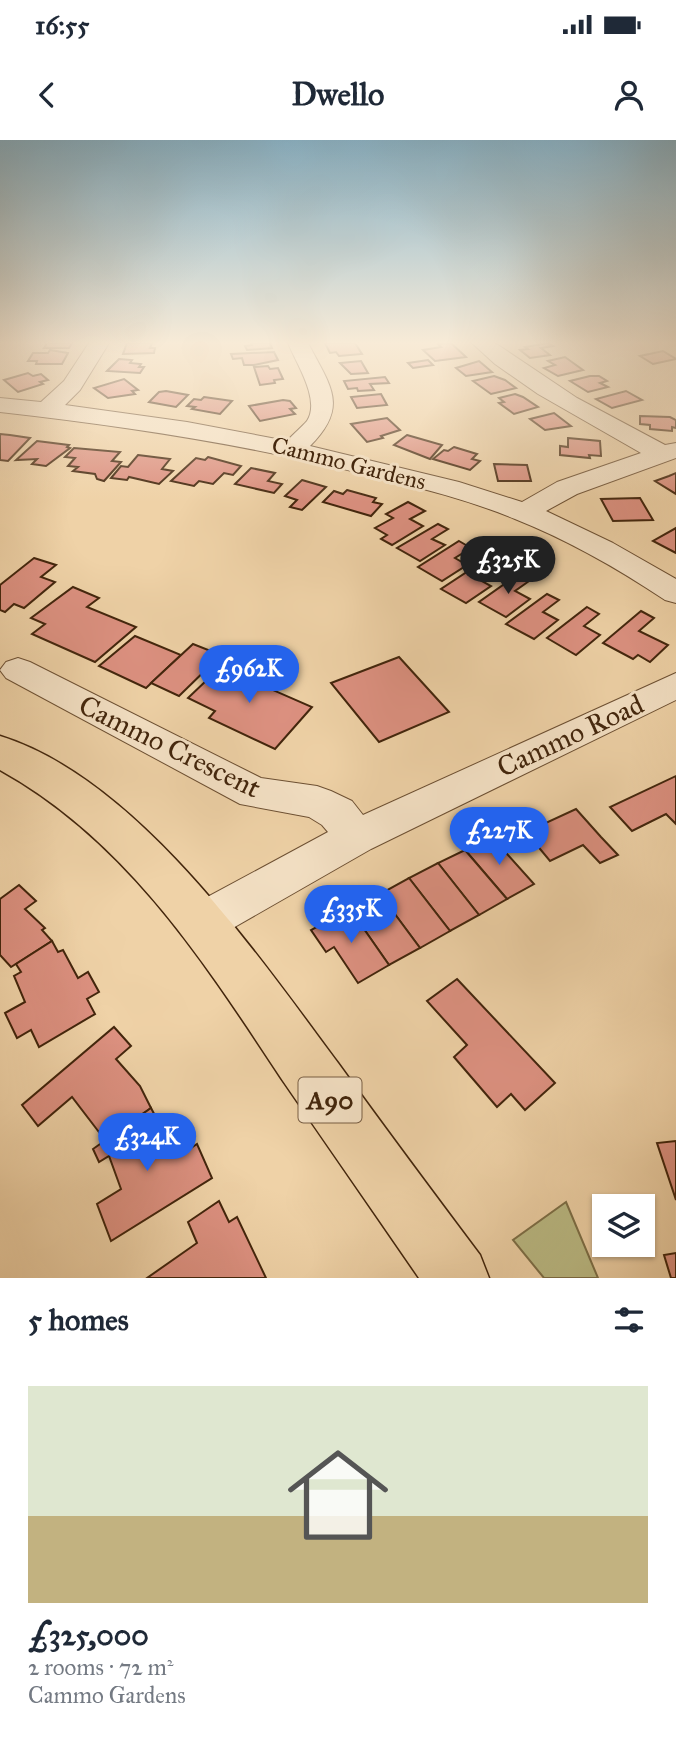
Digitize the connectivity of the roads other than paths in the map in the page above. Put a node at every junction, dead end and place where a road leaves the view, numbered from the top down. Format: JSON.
{"nodes":[{"id":1,"x":61,"y":396,"type":"edge"},
{"id":2,"x":321,"y":396,"type":"edge"},
{"id":3,"x":559,"y":396,"type":"edge"},
{"id":4,"x":0,"y":405,"type":"edge"},
{"id":5,"x":47,"y":410,"type":"junction"},
{"id":6,"x":294,"y":448,"type":"junction"},
{"id":7,"x":669,"y":452,"type":"edge"},
{"id":8,"x":524,"y":512,"type":"junction"},
{"id":9,"x":676,"y":593,"type":"edge"},
{"id":10,"x":18,"y":670,"type":"dead end"},
{"id":11,"x":676,"y":685,"type":"edge"},
{"id":12,"x":0,"y":751,"type":"edge"},
{"id":13,"x":356,"y":837,"type":"junction"},
{"id":14,"x":203,"y":922,"type":"junction"},
{"id":15,"x":457,"y":1278,"type":"edge"}],
"edges":[{"from":1,"to":5,"type":"street"},
{"from":2,"to":6,"type":"street"},
{"from":3,"to":7,"type":"street"},
{"from":4,"to":5,"type":"street","name":"Cammo Gardens"},
{"from":5,"to":6,"type":"street","name":"Cammo Gardens"},
{"from":6,"to":8,"type":"street","name":"Cammo Gardens"},
{"from":7,"to":8,"type":"street"},
{"from":8,"to":9,"type":"street","name":"Cammo Gardens"},
{"from":10,"to":13,"type":"street","name":"Cammo Crescent"},
{"from":11,"to":13,"type":"street","name":"Cammo Road"},
{"from":12,"to":14,"type":"main road","number":"A90"},
{"from":13,"to":14,"type":"street","name":"Cammo Road"},
{"from":14,"to":15,"type":"main road","number":"A90"}]}
